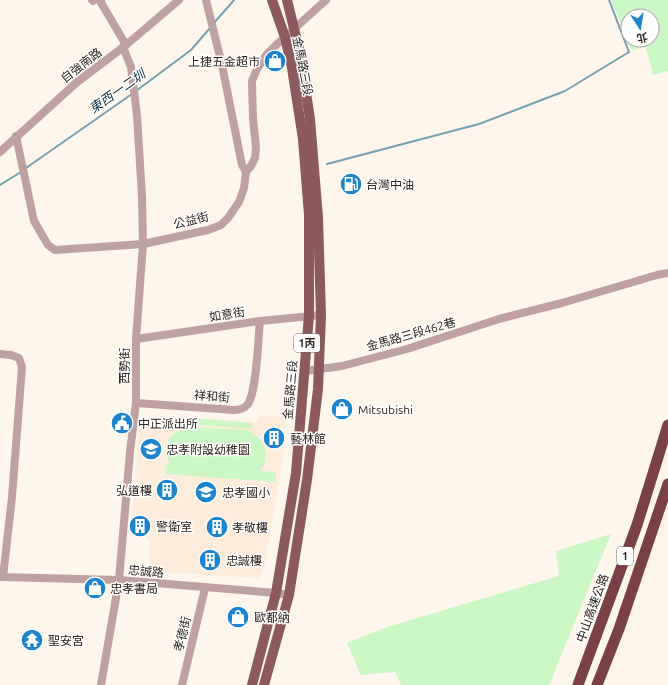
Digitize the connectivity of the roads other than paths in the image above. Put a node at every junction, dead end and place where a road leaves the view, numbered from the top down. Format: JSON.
{"nodes":[{"id":1,"x":97,"y":0,"type":"edge"},
{"id":2,"x":180,"y":0,"type":"edge"},
{"id":3,"x":206,"y":0,"type":"edge"},
{"id":4,"x":272,"y":0,"type":"edge"},
{"id":5,"x":287,"y":0,"type":"edge"},
{"id":6,"x":326,"y":0,"type":"edge"},
{"id":7,"x":295,"y":29,"type":"junction"},
{"id":8,"x":284,"y":37,"type":"junction"},
{"id":9,"x":125,"y":46,"type":"junction"},
{"id":10,"x":16,"y":136,"type":"junction"},
{"id":11,"x":0,"y":152,"type":"edge"},
{"id":12,"x":246,"y":172,"type":"junction"},
{"id":13,"x":312,"y":196,"type":"junction"},
{"id":14,"x":143,"y":244,"type":"junction"},
{"id":15,"x":668,"y":273,"type":"edge"},
{"id":16,"x":321,"y":314,"type":"junction"},
{"id":17,"x":309,"y":315,"type":"junction"},
{"id":18,"x":260,"y":321,"type":"junction"},
{"id":19,"x":136,"y":340,"type":"junction"},
{"id":20,"x":0,"y":354,"type":"edge"},
{"id":21,"x":319,"y":370,"type":"junction"},
{"id":22,"x":305,"y":371,"type":"junction"},
{"id":23,"x":136,"y":403,"type":"junction"},
{"id":24,"x":668,"y":426,"type":"edge"},
{"id":25,"x":668,"y":484,"type":"edge"},
{"id":26,"x":2,"y":577,"type":"edge"},
{"id":27,"x":119,"y":580,"type":"junction"},
{"id":28,"x":205,"y":588,"type":"junction"},
{"id":29,"x":276,"y":593,"type":"junction"},
{"id":30,"x":289,"y":595,"type":"junction"},
{"id":31,"x":101,"y":685,"type":"edge"},
{"id":32,"x":182,"y":685,"type":"edge"},
{"id":33,"x":252,"y":685,"type":"edge"},
{"id":34,"x":264,"y":685,"type":"edge"},
{"id":35,"x":578,"y":685,"type":"edge"},
{"id":36,"x":597,"y":685,"type":"edge"}],
"edges":[{"from":1,"to":9,"type":"street","name":"西勢街"},
{"from":2,"to":9,"type":"street","name":"自強南路"},
{"from":3,"to":12,"type":"street","name":"公益街"},
{"from":4,"to":8,"type":"main road","name":"金馬路三段","number":"1丙"},
{"from":5,"to":7,"type":"main road","name":"金馬路三段","number":"1丙"},
{"from":6,"to":7,"type":"street"},
{"from":7,"to":8,"type":"street"},
{"from":7,"to":13,"type":"main road","name":"金馬路三段","number":"1丙"},
{"from":8,"to":12,"type":"street"},
{"from":8,"to":13,"type":"main road","name":"金馬路三段","number":"1丙"},
{"from":9,"to":10,"type":"street","name":"自強南路"},
{"from":9,"to":14,"type":"street","name":"西勢街"},
{"from":10,"to":11,"type":"street","name":"自強南路"},
{"from":10,"to":14,"type":"street","name":"公益街"},
{"from":12,"to":14,"type":"street","name":"公益街"},
{"from":13,"to":16,"type":"main road","name":"金馬路三段","number":"1丙"},
{"from":13,"to":17,"type":"main road","name":"金馬路三段","number":"1丙"},
{"from":14,"to":19,"type":"street","name":"西勢街"},
{"from":15,"to":21,"type":"street","name":"金馬路三段462巷"},
{"from":16,"to":17,"type":"street","name":"如意街"},
{"from":16,"to":21,"type":"main road","name":"金馬路三段","number":"1丙"},
{"from":17,"to":18,"type":"street","name":"如意街"},
{"from":17,"to":22,"type":"main road","name":"金馬路三段","number":"1丙"},
{"from":18,"to":19,"type":"street","name":"如意街"},
{"from":18,"to":23,"type":"street","name":"祥和街"},
{"from":19,"to":23,"type":"street","name":"西勢街"},
{"from":20,"to":26,"type":"street"},
{"from":21,"to":22,"type":"street","name":"金馬路三段462巷"},
{"from":21,"to":30,"type":"main road","name":"金馬路三段","number":"1丙"},
{"from":22,"to":29,"type":"main road","name":"金馬路三段","number":"1丙"},
{"from":23,"to":27,"type":"street","name":"西勢街"},
{"from":24,"to":35,"type":"highway","name":"中山高速公路","number":"1"},
{"from":25,"to":36,"type":"highway","number":"1"},
{"from":26,"to":27,"type":"street","name":"忠誠路"},
{"from":27,"to":28,"type":"street","name":"忠誠路"},
{"from":27,"to":31,"type":"street","name":"西勢街"},
{"from":28,"to":29,"type":"street","name":"忠誠路"},
{"from":28,"to":32,"type":"street","name":"孝德街"},
{"from":29,"to":30,"type":"street","name":"忠誠路"},
{"from":29,"to":33,"type":"main road","name":"金馬路三段","number":"1丙"},
{"from":30,"to":34,"type":"main road","name":"金馬路三段","number":"1丙"}]}
